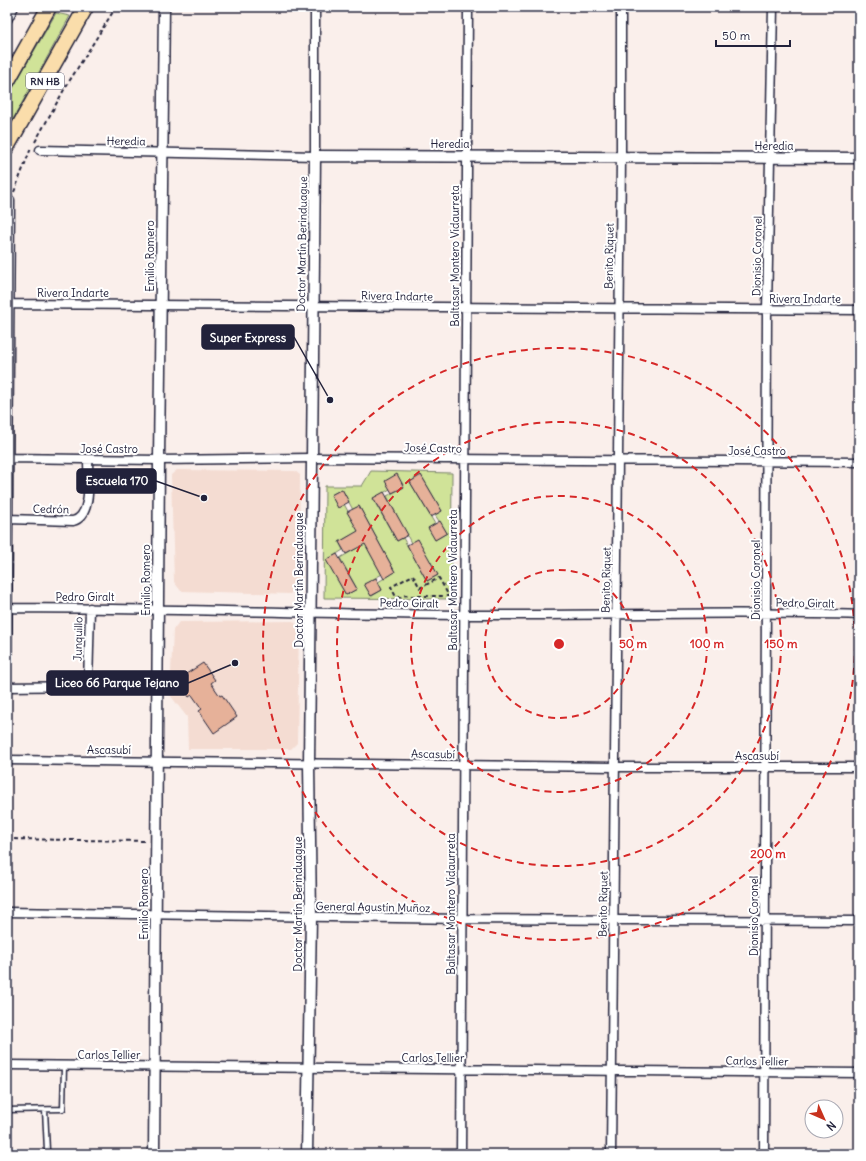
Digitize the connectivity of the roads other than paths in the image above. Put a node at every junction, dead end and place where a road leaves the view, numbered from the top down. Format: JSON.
{"nodes":[{"id":1,"x":14,"y":7,"type":"edge"},
{"id":2,"x":164,"y":7,"type":"edge"},
{"id":3,"x":315,"y":7,"type":"edge"},
{"id":4,"x":468,"y":7,"type":"edge"},
{"id":5,"x":621,"y":7,"type":"edge"},
{"id":6,"x":773,"y":7,"type":"edge"},
{"id":7,"x":48,"y":10,"type":"edge"},
{"id":8,"x":84,"y":10,"type":"edge"},
{"id":9,"x":7,"y":20,"type":"edge"},
{"id":10,"x":7,"y":82,"type":"edge"},
{"id":11,"x":7,"y":147,"type":"edge"},
{"id":12,"x":40,"y":150,"type":"dead end"},
{"id":13,"x":162,"y":154,"type":"junction"},
{"id":14,"x":315,"y":156,"type":"junction"},
{"id":15,"x":466,"y":156,"type":"junction"},
{"id":16,"x":621,"y":158,"type":"junction"},
{"id":17,"x":771,"y":158,"type":"junction"},
{"id":18,"x":859,"y":158,"type":"edge"},
{"id":19,"x":10,"y":200,"type":"road end"},
{"id":20,"x":8,"y":304,"type":"edge"},
{"id":21,"x":161,"y":305,"type":"junction"},
{"id":22,"x":313,"y":306,"type":"junction"},
{"id":23,"x":466,"y":308,"type":"junction"},
{"id":24,"x":619,"y":309,"type":"junction"},
{"id":25,"x":767,"y":310,"type":"junction"},
{"id":26,"x":859,"y":310,"type":"edge"},
{"id":27,"x":8,"y":458,"type":"edge"},
{"id":28,"x":312,"y":458,"type":"junction"},
{"id":29,"x":88,"y":460,"type":"junction"},
{"id":30,"x":158,"y":460,"type":"junction"},
{"id":31,"x":465,"y":460,"type":"junction"},
{"id":32,"x":618,"y":462,"type":"junction"},
{"id":33,"x":767,"y":462,"type":"junction"},
{"id":34,"x":859,"y":462,"type":"edge"},
{"id":35,"x":8,"y":520,"type":"junction"},
{"id":36,"x":7,"y":608,"type":"edge"},
{"id":37,"x":90,"y":608,"type":"junction"},
{"id":38,"x":158,"y":608,"type":"junction"},
{"id":39,"x":310,"y":612,"type":"junction"},
{"id":40,"x":766,"y":614,"type":"junction"},
{"id":41,"x":464,"y":615,"type":"junction"},
{"id":42,"x":616,"y":615,"type":"junction"},
{"id":43,"x":859,"y":616,"type":"edge"},
{"id":44,"x":7,"y":662,"type":"edge"},
{"id":45,"x":7,"y":687,"type":"edge"},
{"id":46,"x":7,"y":760,"type":"edge"},
{"id":47,"x":158,"y":761,"type":"junction"},
{"id":48,"x":310,"y":764,"type":"junction"},
{"id":49,"x":463,"y":766,"type":"junction"},
{"id":50,"x":615,"y":767,"type":"junction"},
{"id":51,"x":859,"y":767,"type":"edge"},
{"id":52,"x":765,"y":768,"type":"junction"},
{"id":53,"x":7,"y":912,"type":"edge"},
{"id":54,"x":156,"y":914,"type":"junction"},
{"id":55,"x":311,"y":917,"type":"junction"},
{"id":56,"x":462,"y":919,"type":"junction"},
{"id":57,"x":614,"y":920,"type":"junction"},
{"id":58,"x":765,"y":921,"type":"junction"},
{"id":59,"x":859,"y":921,"type":"edge"},
{"id":60,"x":7,"y":1065,"type":"edge"},
{"id":61,"x":64,"y":1066,"type":"junction"},
{"id":62,"x":155,"y":1066,"type":"junction"},
{"id":63,"x":308,"y":1068,"type":"junction"},
{"id":64,"x":461,"y":1069,"type":"junction"},
{"id":65,"x":612,"y":1070,"type":"junction"},
{"id":66,"x":764,"y":1072,"type":"junction"},
{"id":67,"x":859,"y":1073,"type":"edge"},
{"id":68,"x":7,"y":1110,"type":"edge"},
{"id":69,"x":44,"y":1110,"type":"junction"},
{"id":70,"x":47,"y":1150,"type":"dead end"},
{"id":71,"x":154,"y":1154,"type":"edge"},
{"id":72,"x":307,"y":1154,"type":"edge"},
{"id":73,"x":461,"y":1154,"type":"edge"},
{"id":74,"x":611,"y":1154,"type":"edge"},
{"id":75,"x":764,"y":1154,"type":"edge"}],
"edges":[{"from":1,"to":9,"type":"street"},
{"from":2,"to":13,"type":"street","name":"Emilio Romero"},
{"from":3,"to":14,"type":"street","name":"Doctor Martín Berinduague"},
{"from":4,"to":15,"type":"street","name":"Baltasar Montero Vidaurreta"},
{"from":5,"to":16,"type":"street","name":"Benito Riquet"},
{"from":6,"to":17,"type":"street","name":"Dionisio Coronel"},
{"from":7,"to":10,"type":"highway","number":"RN HB"},
{"from":8,"to":11,"type":"highway","number":"RN HB"},
{"from":12,"to":13,"type":"street","name":"Heredia"},
{"from":13,"to":14,"type":"street","name":"Heredia"},
{"from":13,"to":21,"type":"street","name":"Emilio Romero"},
{"from":14,"to":15,"type":"street","name":"Heredia"},
{"from":14,"to":22,"type":"street","name":"Doctor Martín Berinduague"},
{"from":15,"to":16,"type":"street","name":"Heredia"},
{"from":15,"to":23,"type":"street","name":"Baltasar Montero Vidaurreta"},
{"from":16,"to":17,"type":"street","name":"Heredia"},
{"from":16,"to":24,"type":"street","name":"Benito Riquet"},
{"from":17,"to":18,"type":"street","name":"Heredia"},
{"from":17,"to":25,"type":"street","name":"Dionisio Coronel"},
{"from":19,"to":20,"type":"street"},
{"from":20,"to":21,"type":"street","name":"Rivera Indarte"},
{"from":20,"to":27,"type":"street"},
{"from":21,"to":22,"type":"street","name":"Rivera Indarte"},
{"from":21,"to":30,"type":"street","name":"Emilio Romero"},
{"from":22,"to":23,"type":"street","name":"Rivera Indarte"},
{"from":22,"to":28,"type":"street","name":"Doctor Martín Berinduague"},
{"from":23,"to":24,"type":"street","name":"Rivera Indarte"},
{"from":23,"to":31,"type":"street","name":"Baltasar Montero Vidaurreta"},
{"from":24,"to":25,"type":"street","name":"Rivera Indarte"},
{"from":24,"to":32,"type":"street","name":"Benito Riquet"},
{"from":25,"to":26,"type":"street","name":"Rivera Indarte"},
{"from":25,"to":33,"type":"street","name":"Dionisio Coronel"},
{"from":27,"to":29,"type":"street","name":"José Castro"},
{"from":27,"to":35,"type":"street"},
{"from":28,"to":30,"type":"street","name":"José Castro"},
{"from":28,"to":31,"type":"street","name":"José Castro"},
{"from":28,"to":39,"type":"street","name":"Doctor Martín Berinduague"},
{"from":29,"to":30,"type":"street","name":"José Castro"},
{"from":29,"to":35,"type":"street","name":"Cedrón"},
{"from":30,"to":38,"type":"street","name":"Emilio Romero"},
{"from":31,"to":32,"type":"street","name":"José Castro"},
{"from":31,"to":41,"type":"street","name":"Baltasar Montero Vidaurreta"},
{"from":32,"to":33,"type":"street","name":"José Castro"},
{"from":32,"to":42,"type":"street","name":"Benito Riquet"},
{"from":33,"to":34,"type":"street","name":"José Castro"},
{"from":33,"to":40,"type":"street","name":"Dionisio Coronel"},
{"from":35,"to":36,"type":"street"},
{"from":36,"to":37,"type":"street","name":"Pedro Giralt"},
{"from":36,"to":44,"type":"street"},
{"from":37,"to":38,"type":"street","name":"Pedro Giralt"},
{"from":37,"to":45,"type":"street","name":"Junquillo"},
{"from":38,"to":39,"type":"street","name":"Pedro Giralt"},
{"from":38,"to":47,"type":"street","name":"Emilio Romero"},
{"from":39,"to":41,"type":"street","name":"Pedro Giralt"},
{"from":39,"to":48,"type":"street","name":"Doctor Martín Berinduague"},
{"from":40,"to":42,"type":"street","name":"Pedro Giralt"},
{"from":40,"to":43,"type":"street","name":"Pedro Giralt"},
{"from":40,"to":52,"type":"street","name":"Dionisio Coronel"},
{"from":41,"to":42,"type":"street","name":"Pedro Giralt"},
{"from":41,"to":49,"type":"street","name":"Baltasar Montero Vidaurreta"},
{"from":42,"to":50,"type":"street","name":"Benito Riquet"},
{"from":46,"to":47,"type":"street","name":"Ascasubí"},
{"from":47,"to":48,"type":"street","name":"Ascasubí"},
{"from":47,"to":54,"type":"street","name":"Emilio Romero"},
{"from":48,"to":49,"type":"street","name":"Ascasubí"},
{"from":48,"to":55,"type":"street","name":"Doctor Martín Berinduague"},
{"from":49,"to":50,"type":"street","name":"Ascasubí"},
{"from":49,"to":56,"type":"street","name":"Baltasar Montero Vidaurreta"},
{"from":50,"to":52,"type":"street","name":"Ascasubí"},
{"from":50,"to":57,"type":"street","name":"Benito Riquet"},
{"from":51,"to":52,"type":"street","name":"Ascasubí"},
{"from":52,"to":58,"type":"street","name":"Dionisio Coronel"},
{"from":53,"to":54,"type":"street","name":"General Agustín Muñoz"},
{"from":54,"to":55,"type":"street","name":"General Agustín Muñoz"},
{"from":54,"to":62,"type":"street","name":"Emilio Romero"},
{"from":55,"to":56,"type":"street","name":"General Agustín Muñoz"},
{"from":55,"to":63,"type":"street","name":"Doctor Martín Berinduague"},
{"from":56,"to":57,"type":"street","name":"General Agustín Muñoz"},
{"from":56,"to":64,"type":"street","name":"Baltasar Montero Vidaurreta"},
{"from":57,"to":58,"type":"street","name":"General Agustín Muñoz"},
{"from":57,"to":65,"type":"street","name":"Benito Riquet"},
{"from":58,"to":59,"type":"street","name":"General Agustín Muñoz"},
{"from":58,"to":66,"type":"street","name":"Dionisio Coronel"},
{"from":60,"to":61,"type":"street","name":"Carlos Tellier"},
{"from":61,"to":62,"type":"street","name":"Carlos Tellier"},
{"from":61,"to":69,"type":"lane"},
{"from":62,"to":63,"type":"street","name":"Carlos Tellier"},
{"from":62,"to":71,"type":"street","name":"Emilio Romero"},
{"from":63,"to":64,"type":"street","name":"Carlos Tellier"},
{"from":63,"to":72,"type":"street","name":"Doctor Martín Berinduague"},
{"from":64,"to":65,"type":"street","name":"Carlos Tellier"},
{"from":64,"to":73,"type":"street","name":"Baltasar Montero Vidaurreta"},
{"from":65,"to":66,"type":"street","name":"Carlos Tellier"},
{"from":65,"to":74,"type":"street","name":"Benito Riquet"},
{"from":66,"to":67,"type":"street","name":"Carlos Tellier"},
{"from":66,"to":75,"type":"street","name":"Dionisio Coronel"},
{"from":68,"to":69,"type":"lane"},
{"from":69,"to":70,"type":"lane"}]}
